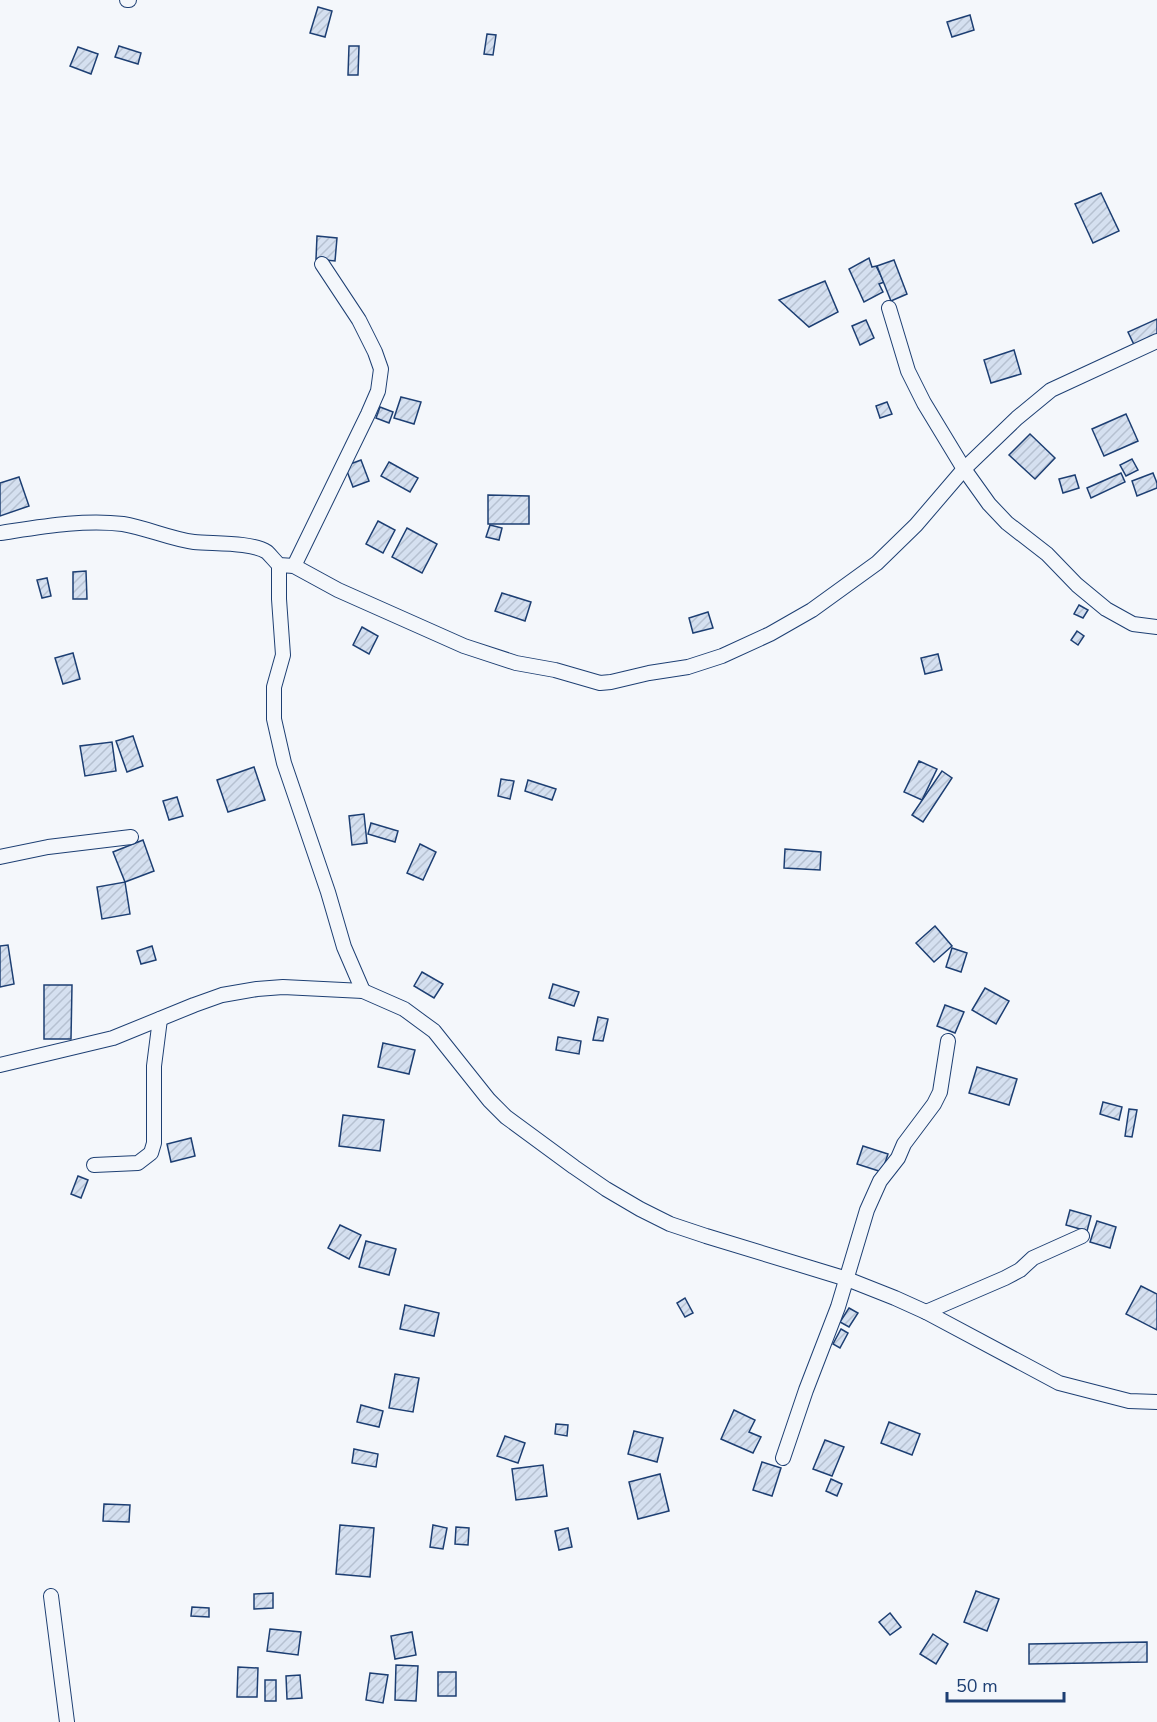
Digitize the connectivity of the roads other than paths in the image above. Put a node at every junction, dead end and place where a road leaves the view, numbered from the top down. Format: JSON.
{"nodes":[{"id":1,"x":322,"y":264,"type":"dead end"},
{"id":2,"x":889,"y":308,"type":"dead end"},
{"id":3,"x":1157,"y":341,"type":"edge"},
{"id":4,"x":964,"y":469,"type":"junction"},
{"id":5,"x":0,"y":533,"type":"edge"},
{"id":6,"x":279,"y":566,"type":"junction"},
{"id":7,"x":294,"y":566,"type":"junction"},
{"id":8,"x":1157,"y":627,"type":"edge"},
{"id":9,"x":131,"y":837,"type":"dead end"},
{"id":10,"x":0,"y":857,"type":"edge"},
{"id":11,"x":363,"y":991,"type":"junction"},
{"id":12,"x":160,"y":1019,"type":"junction"},
{"id":13,"x":948,"y":1041,"type":"dead end"},
{"id":14,"x":0,"y":1065,"type":"edge"},
{"id":15,"x":94,"y":1165,"type":"dead end"},
{"id":16,"x":1082,"y":1236,"type":"dead end"},
{"id":17,"x":847,"y":1279,"type":"junction"},
{"id":18,"x":926,"y":1312,"type":"junction"},
{"id":19,"x":1157,"y":1402,"type":"edge"},
{"id":20,"x":783,"y":1458,"type":"dead end"},
{"id":21,"x":51,"y":1596,"type":"dead end"},
{"id":22,"x":67,"y":1722,"type":"edge"}],
"edges":[{"from":1,"to":7,"type":"street"},
{"from":2,"to":4,"type":"street"},
{"from":3,"to":4,"type":"street"},
{"from":4,"to":7,"type":"street"},
{"from":4,"to":8,"type":"street"},
{"from":5,"to":6,"type":"street"},
{"from":6,"to":7,"type":"street"},
{"from":6,"to":11,"type":"street"},
{"from":9,"to":10,"type":"street"},
{"from":11,"to":12,"type":"street"},
{"from":11,"to":17,"type":"street"},
{"from":12,"to":14,"type":"street"},
{"from":12,"to":15,"type":"street"},
{"from":13,"to":17,"type":"street"},
{"from":16,"to":18,"type":"street"},
{"from":17,"to":18,"type":"street"},
{"from":17,"to":20,"type":"street"},
{"from":18,"to":19,"type":"street"},
{"from":21,"to":22,"type":"street"}]}
